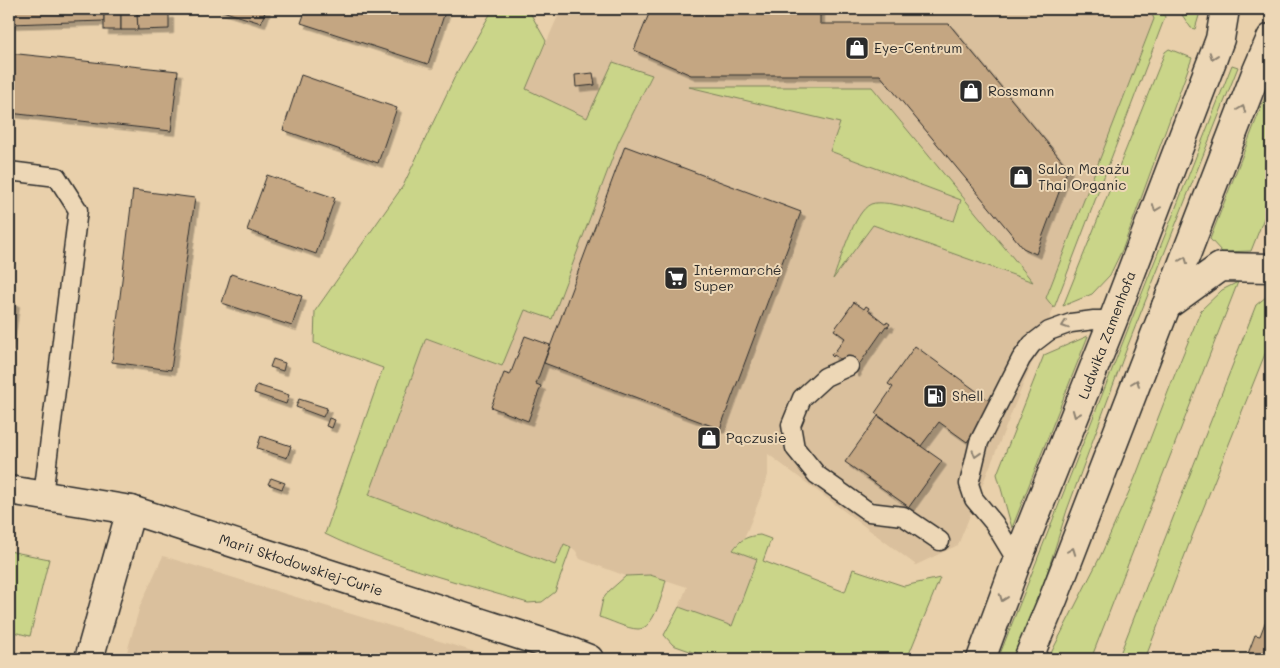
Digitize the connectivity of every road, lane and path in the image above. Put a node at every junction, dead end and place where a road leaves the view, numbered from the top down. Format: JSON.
{"nodes":[{"id":1,"x":1225,"y":9,"type":"edge"},
{"id":2,"x":1271,"y":38,"type":"edge"},
{"id":3,"x":9,"y":172,"type":"edge"},
{"id":4,"x":1271,"y":268,"type":"edge"},
{"id":5,"x":1166,"y":306,"type":"junction"},
{"id":6,"x":1113,"y":320,"type":"junction"},
{"id":7,"x":849,"y":366,"type":"dead end"},
{"id":8,"x":9,"y":490,"type":"edge"},
{"id":9,"x":43,"y":496,"type":"junction"},
{"id":10,"x":131,"y":510,"type":"junction"},
{"id":11,"x":940,"y":541,"type":"dead end"},
{"id":12,"x":1017,"y":561,"type":"junction"},
{"id":13,"x":572,"y":656,"type":"edge"},
{"id":14,"x":89,"y":659,"type":"edge"},
{"id":15,"x":981,"y":659,"type":"edge"},
{"id":16,"x":1028,"y":659,"type":"edge"}],
"edges":[{"from":1,"to":6,"type":"main road","name":"Ludwika Zamenhofa","one_way":true},
{"from":5,"to":2,"type":"main road","one_way":true},
{"from":3,"to":9,"type":"lane"},
{"from":4,"to":5,"type":"main road"},
{"from":16,"to":5,"type":"main road","one_way":true},
{"from":6,"to":12,"type":"main road","name":"Ludwika Zamenhofa","one_way":true},
{"from":6,"to":12,"type":"lane","one_way":true},
{"from":7,"to":11,"type":"lane"},
{"from":8,"to":9,"type":"main road","name":"Marii Skłodowskiej-Curie"},
{"from":9,"to":10,"type":"main road","name":"Marii Skłodowskiej-Curie"},
{"from":10,"to":13,"type":"main road","name":"Marii Skłodowskiej-Curie"},
{"from":10,"to":14,"type":"main road"},
{"from":12,"to":15,"type":"main road","name":"Ludwika Zamenhofa","one_way":true}]}
